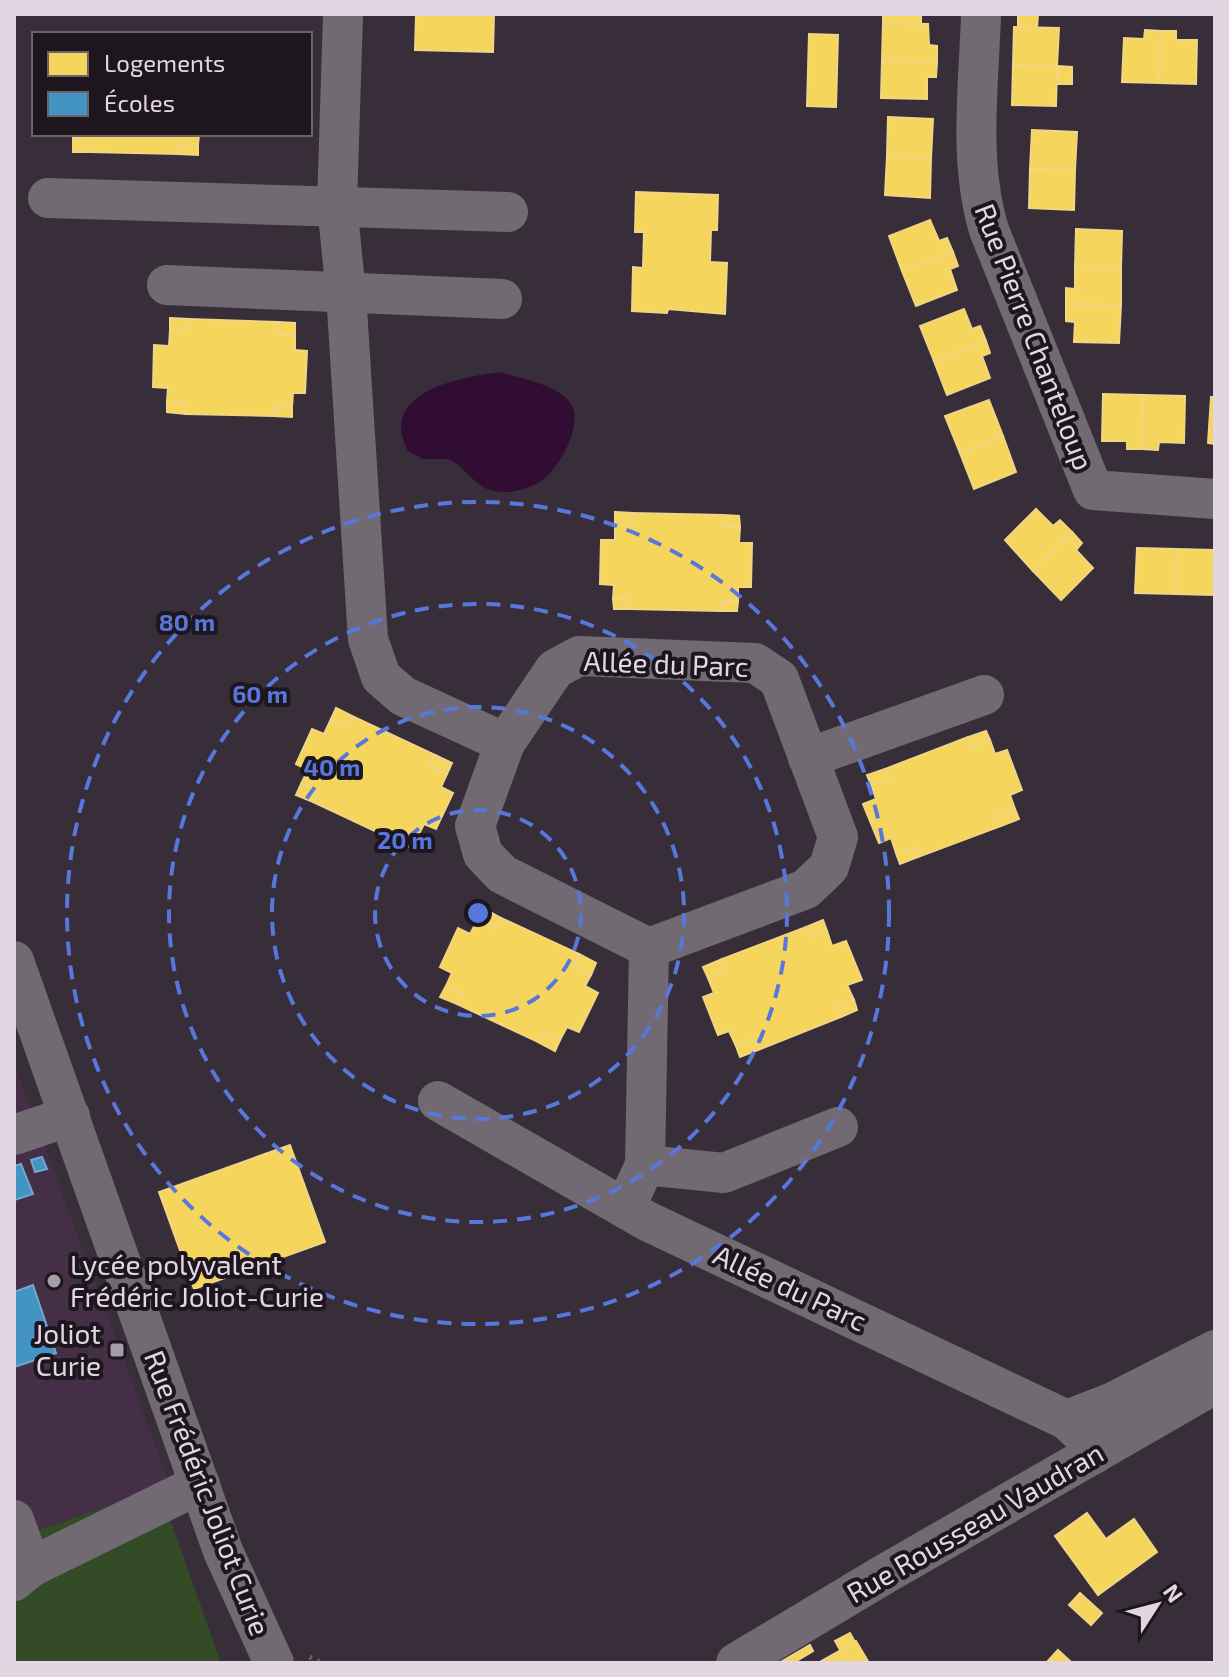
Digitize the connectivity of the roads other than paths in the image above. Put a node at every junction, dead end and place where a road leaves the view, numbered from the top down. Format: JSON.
{"nodes":[{"id":1,"x":343,"y":14,"type":"edge"},
{"id":2,"x":981,"y":14,"type":"edge"},
{"id":3,"x":48,"y":198,"type":"dead end"},
{"id":4,"x":337,"y":205,"type":"junction"},
{"id":5,"x":508,"y":212,"type":"dead end"},
{"id":6,"x":167,"y":285,"type":"dead end"},
{"id":7,"x":346,"y":293,"type":"junction"},
{"id":8,"x":502,"y":299,"type":"dead end"},
{"id":9,"x":1215,"y":499,"type":"edge"},
{"id":10,"x":984,"y":695,"type":"dead end"},
{"id":11,"x":505,"y":743,"type":"junction"},
{"id":12,"x":808,"y":758,"type":"junction"},
{"id":13,"x":649,"y":948,"type":"junction"},
{"id":14,"x":14,"y":961,"type":"edge"},
{"id":15,"x":438,"y":1101,"type":"dead end"},
{"id":16,"x":70,"y":1116,"type":"junction"},
{"id":17,"x":838,"y":1127,"type":"dead end"},
{"id":18,"x":14,"y":1135,"type":"edge"},
{"id":19,"x":645,"y":1165,"type":"junction"},
{"id":20,"x":625,"y":1208,"type":"junction"},
{"id":21,"x":1215,"y":1350,"type":"edge"},
{"id":22,"x":1215,"y":1384,"type":"edge"},
{"id":23,"x":1067,"y":1420,"type":"junction"},
{"id":24,"x":1094,"y":1454,"type":"junction"},
{"id":25,"x":200,"y":1484,"type":"junction"},
{"id":26,"x":14,"y":1520,"type":"edge"},
{"id":27,"x":23,"y":1574,"type":"edge"},
{"id":28,"x":274,"y":1663,"type":"edge"},
{"id":29,"x":736,"y":1663,"type":"edge"}],
"edges":[{"from":1,"to":4,"type":"street"},
{"from":2,"to":9,"type":"street","name":"Rue Pierre Chanteloup"},
{"from":3,"to":4,"type":"street"},
{"from":4,"to":5,"type":"street"},
{"from":4,"to":7,"type":"street"},
{"from":6,"to":7,"type":"street"},
{"from":7,"to":8,"type":"street"},
{"from":7,"to":11,"type":"street"},
{"from":10,"to":12,"type":"street"},
{"from":11,"to":12,"type":"street","name":"Allée du Parc"},
{"from":11,"to":13,"type":"street","name":"Allée du Parc"},
{"from":12,"to":13,"type":"street","name":"Allée du Parc"},
{"from":13,"to":19,"type":"street"},
{"from":14,"to":16,"type":"street","name":"Rue Frédéric Joliot Curie"},
{"from":15,"to":20,"type":"street","name":"Allée du Parc"},
{"from":16,"to":18,"type":"street"},
{"from":16,"to":25,"type":"street","name":"Rue Frédéric Joliot Curie"},
{"from":17,"to":19,"type":"street"},
{"from":19,"to":20,"type":"street"},
{"from":20,"to":23,"type":"street","name":"Allée du Parc"},
{"from":21,"to":23,"type":"street"},
{"from":22,"to":24,"type":"street","name":"Rue Rousseau Vaudran"},
{"from":23,"to":24,"type":"street","name":"Allée du Parc"},
{"from":24,"to":29,"type":"street","name":"Rue Rousseau Vaudran"},
{"from":25,"to":27,"type":"street"},
{"from":25,"to":28,"type":"street","name":"Rue Frédéric Joliot Curie"},
{"from":26,"to":27,"type":"street"}]}
